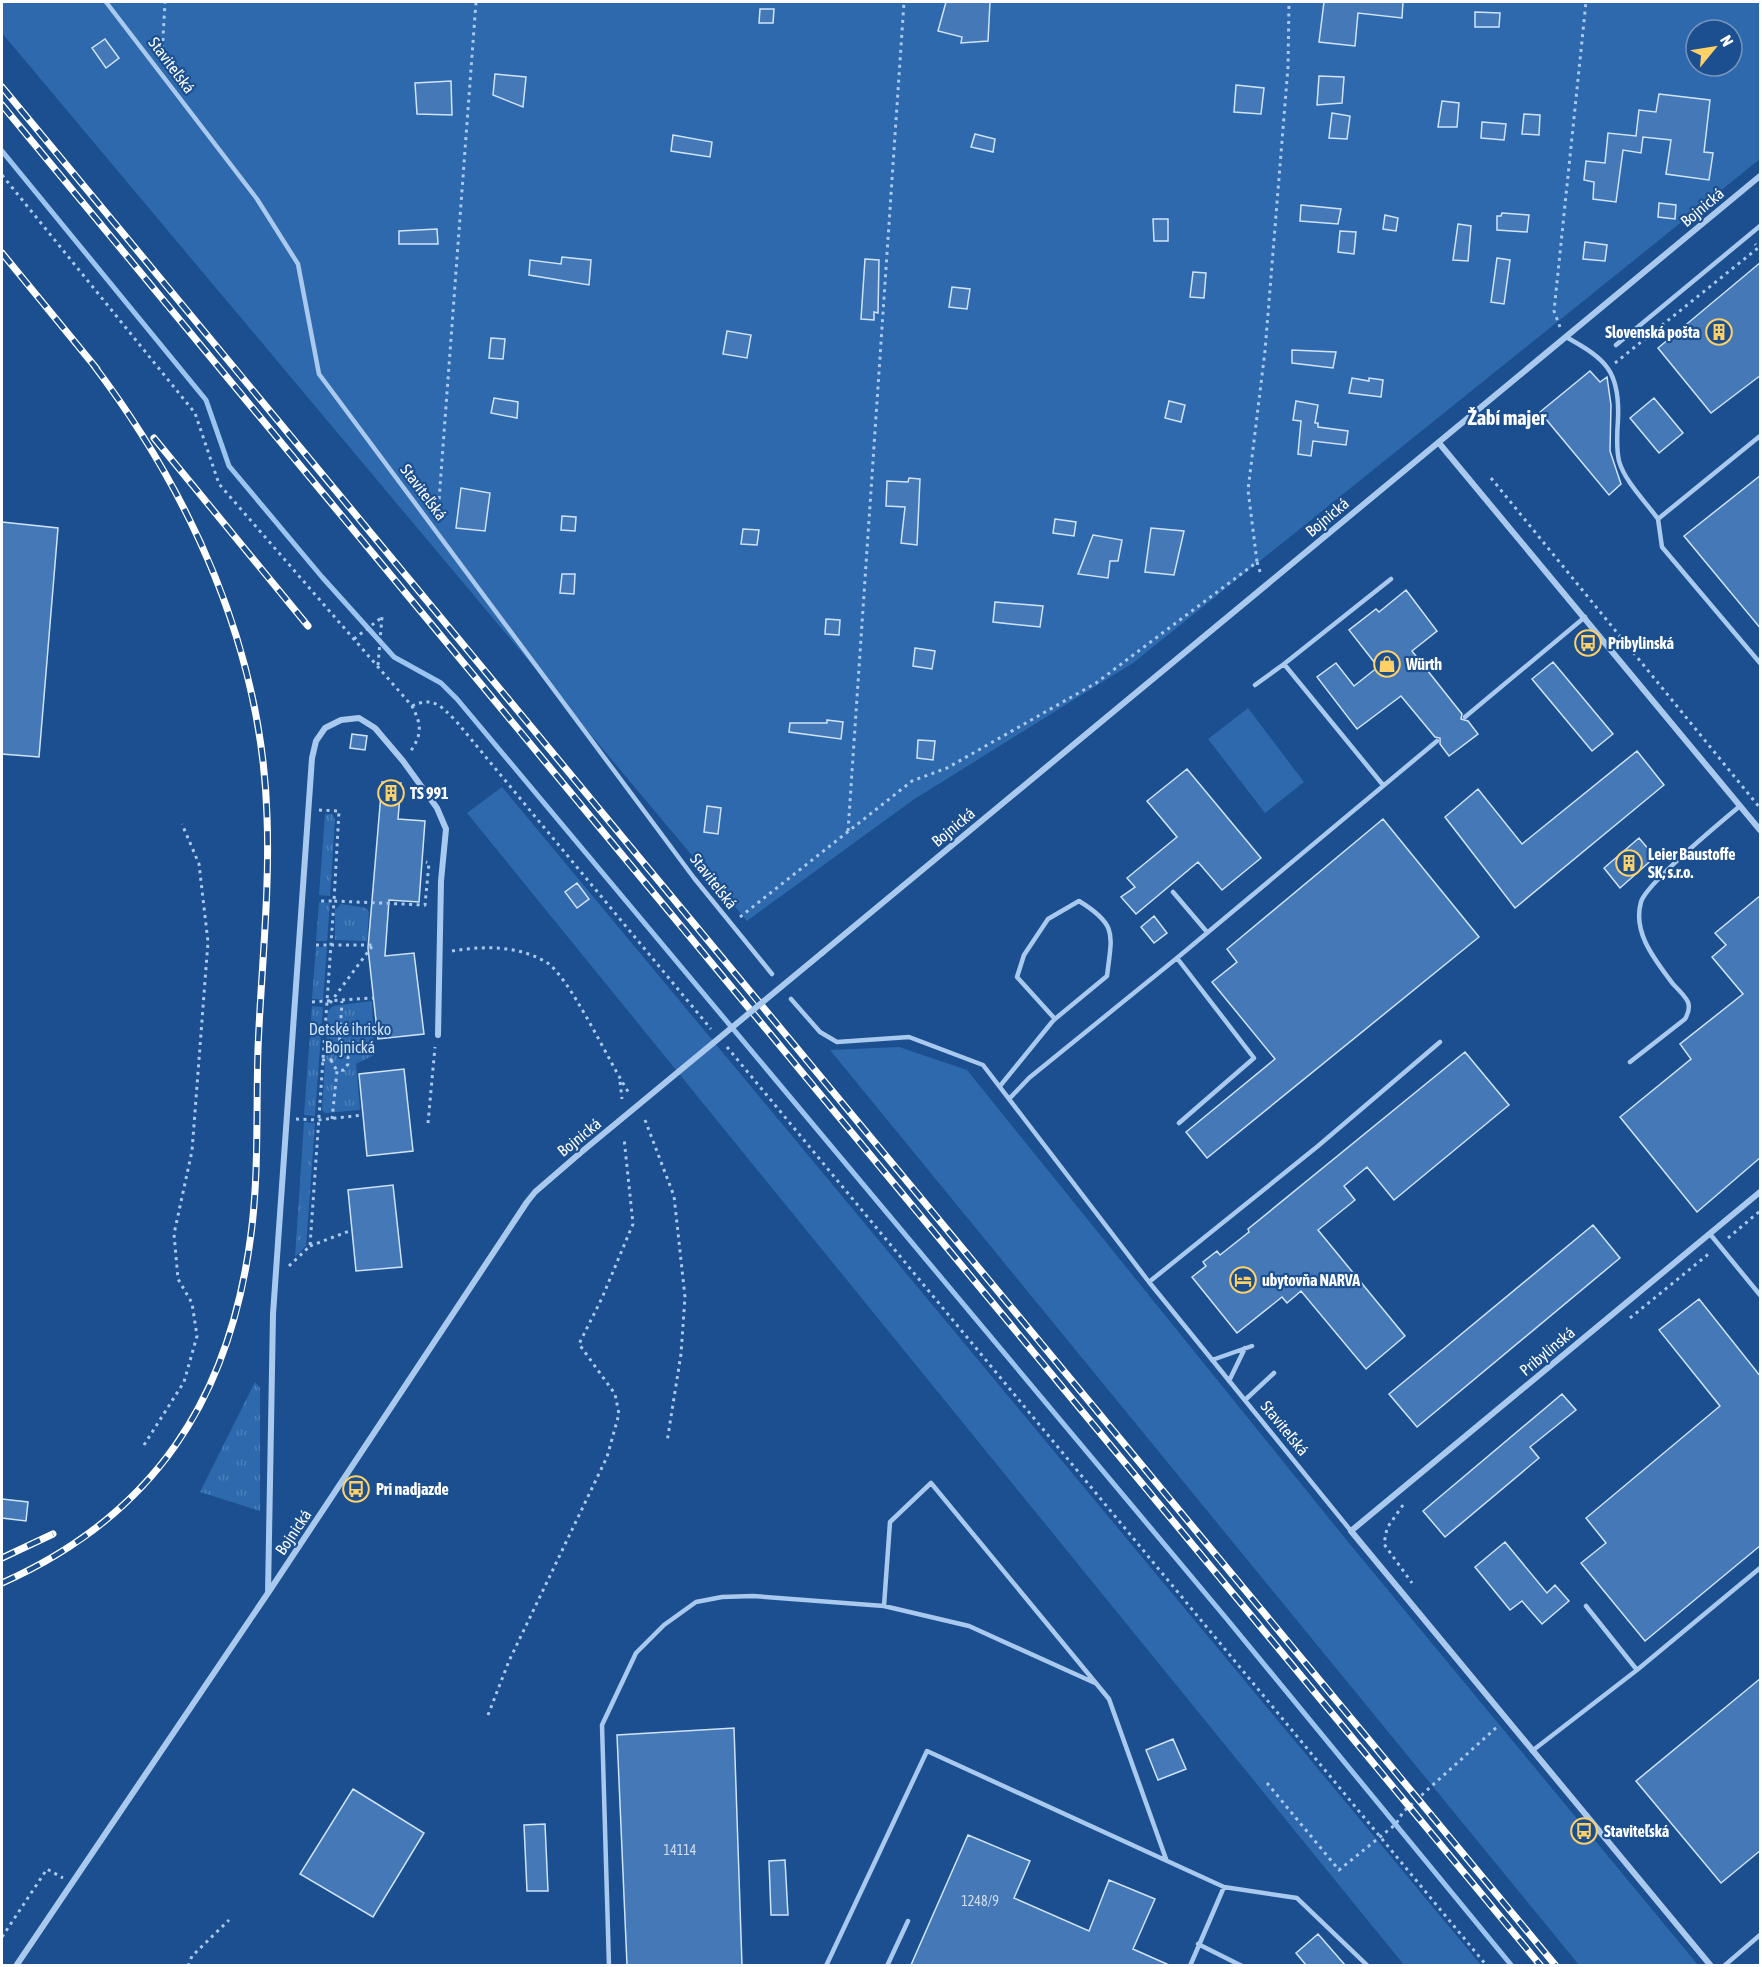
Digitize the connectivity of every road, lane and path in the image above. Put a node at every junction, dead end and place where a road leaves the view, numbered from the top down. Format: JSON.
{"nodes":[{"id":1,"x":106,"y":2,"type":"edge"},
{"id":2,"x":165,"y":2,"type":"edge"},
{"id":3,"x":476,"y":2,"type":"edge"},
{"id":4,"x":904,"y":2,"type":"edge"},
{"id":5,"x":1289,"y":2,"type":"edge"},
{"id":6,"x":1586,"y":2,"type":"edge"},
{"id":7,"x":161,"y":73,"type":"junction"},
{"id":8,"x":2,"y":175,"type":"edge"},
{"id":9,"x":1760,"y":178,"type":"edge"},
{"id":10,"x":1761,"y":226,"type":"edge"},
{"id":11,"x":1748,"y":236,"type":"junction"},
{"id":12,"x":1566,"y":337,"type":"junction"},
{"id":13,"x":1616,"y":345,"type":"dead end"},
{"id":14,"x":1609,"y":368,"type":"junction"},
{"id":15,"x":1761,"y":436,"type":"edge"},
{"id":16,"x":1439,"y":442,"type":"junction"},
{"id":17,"x":1491,"y":478,"type":"dead end"},
{"id":18,"x":1658,"y":519,"type":"junction"},
{"id":19,"x":437,"y":532,"type":"junction"},
{"id":20,"x":1391,"y":579,"type":"dead end"},
{"id":21,"x":1585,"y":617,"type":"junction"},
{"id":22,"x":354,"y":639,"type":"junction"},
{"id":23,"x":1761,"y":663,"type":"edge"},
{"id":24,"x":1284,"y":664,"type":"junction"},
{"id":25,"x":378,"y":667,"type":"junction"},
{"id":26,"x":1255,"y":686,"type":"dead end"},
{"id":27,"x":412,"y":706,"type":"junction"},
{"id":28,"x":1465,"y":717,"type":"dead end"},
{"id":29,"x":1437,"y":741,"type":"dead end"},
{"id":30,"x":403,"y":761,"type":"junction"},
{"id":31,"x":1383,"y":785,"type":"junction"},
{"id":32,"x":1740,"y":806,"type":"junction"},
{"id":33,"x":1761,"y":808,"type":"edge"},
{"id":34,"x":308,"y":810,"type":"junction"},
{"id":35,"x":182,"y":824,"type":"dead end"},
{"id":36,"x":1761,"y":830,"type":"edge"},
{"id":37,"x":848,"y":831,"type":"junction"},
{"id":38,"x":426,"y":862,"type":"dead end"},
{"id":39,"x":1173,"y":891,"type":"dead end"},
{"id":40,"x":319,"y":900,"type":"dead end"},
{"id":41,"x":334,"y":901,"type":"junction"},
{"id":42,"x":731,"y":924,"type":"junction"},
{"id":43,"x":1207,"y":932,"type":"junction"},
{"id":44,"x":316,"y":945,"type":"dead end"},
{"id":45,"x":330,"y":945,"type":"junction"},
{"id":46,"x":440,"y":953,"type":"junction"},
{"id":47,"x":1177,"y":958,"type":"junction"},
{"id":48,"x":771,"y":974,"type":"dead end"},
{"id":49,"x":373,"y":998,"type":"dead end"},
{"id":50,"x":791,"y":999,"type":"dead end"},
{"id":51,"x":342,"y":1001,"type":"junction"},
{"id":52,"x":312,"y":1002,"type":"dead end"},
{"id":53,"x":328,"y":1003,"type":"junction"},
{"id":54,"x":1055,"y":1019,"type":"junction"},
{"id":55,"x":709,"y":1026,"type":"dead end"},
{"id":56,"x":438,"y":1035,"type":"joint"},
{"id":57,"x":1440,"y":1042,"type":"dead end"},
{"id":58,"x":339,"y":1049,"type":"junction"},
{"id":59,"x":729,"y":1050,"type":"dead end"},
{"id":60,"x":322,"y":1060,"type":"junction"},
{"id":61,"x":331,"y":1060,"type":"junction"},
{"id":62,"x":1630,"y":1062,"type":"dead end"},
{"id":63,"x":337,"y":1071,"type":"junction"},
{"id":64,"x":620,"y":1080,"type":"junction"},
{"id":65,"x":1000,"y":1086,"type":"junction"},
{"id":66,"x":629,"y":1094,"type":"dead end"},
{"id":67,"x":1010,"y":1098,"type":"junction"},
{"id":68,"x":622,"y":1099,"type":"dead end"},
{"id":69,"x":363,"y":1115,"type":"dead end"},
{"id":70,"x":286,"y":1119,"type":"junction"},
{"id":71,"x":332,"y":1119,"type":"junction"},
{"id":72,"x":318,"y":1120,"type":"junction"},
{"id":73,"x":645,"y":1120,"type":"dead end"},
{"id":74,"x":428,"y":1123,"type":"dead end"},
{"id":75,"x":1179,"y":1123,"type":"dead end"},
{"id":76,"x":624,"y":1138,"type":"dead end"},
{"id":77,"x":1761,"y":1192,"type":"edge"},
{"id":78,"x":1761,"y":1211,"type":"edge"},
{"id":79,"x":352,"y":1230,"type":"dead end"},
{"id":80,"x":1710,"y":1234,"type":"junction"},
{"id":81,"x":1719,"y":1245,"type":"junction"},
{"id":82,"x":310,"y":1246,"type":"junction"},
{"id":83,"x":285,"y":1270,"type":"dead end"},
{"id":84,"x":1149,"y":1282,"type":"junction"},
{"id":85,"x":1761,"y":1295,"type":"edge"},
{"id":86,"x":1622,"y":1324,"type":"dead end"},
{"id":87,"x":1252,"y":1346,"type":"dead end"},
{"id":88,"x":1245,"y":1348,"type":"junction"},
{"id":89,"x":1212,"y":1360,"type":"junction"},
{"id":90,"x":1274,"y":1373,"type":"dead end"},
{"id":91,"x":1229,"y":1381,"type":"junction"},
{"id":92,"x":1245,"y":1400,"type":"junction"},
{"id":93,"x":667,"y":1442,"type":"dead end"},
{"id":94,"x":144,"y":1445,"type":"dead end"},
{"id":95,"x":1409,"y":1499,"type":"dead end"},
{"id":96,"x":1351,"y":1531,"type":"junction"},
{"id":97,"x":1761,"y":1568,"type":"edge"},
{"id":98,"x":1414,"y":1586,"type":"dead end"},
{"id":99,"x":268,"y":1593,"type":"junction"},
{"id":100,"x":884,"y":1606,"type":"junction"},
{"id":101,"x":1586,"y":1606,"type":"dead end"},
{"id":102,"x":1637,"y":1670,"type":"junction"},
{"id":103,"x":1095,"y":1683,"type":"junction"},
{"id":104,"x":488,"y":1715,"type":"dead end"},
{"id":105,"x":1507,"y":1719,"type":"junction"},
{"id":106,"x":1532,"y":1751,"type":"junction"},
{"id":107,"x":1267,"y":1783,"type":"dead end"},
{"id":108,"x":1381,"y":1837,"type":"junction"},
{"id":109,"x":1166,"y":1859,"type":"junction"},
{"id":110,"x":1224,"y":1887,"type":"junction"},
{"id":111,"x":229,"y":1920,"type":"dead end"},
{"id":112,"x":908,"y":1921,"type":"dead end"},
{"id":113,"x":1761,"y":1935,"type":"edge"},
{"id":114,"x":1198,"y":1944,"type":"junction"},
{"id":115,"x":16,"y":1965,"type":"edge"},
{"id":116,"x":188,"y":1965,"type":"edge"},
{"id":117,"x":609,"y":1965,"type":"edge"},
{"id":118,"x":826,"y":1965,"type":"edge"},
{"id":119,"x":887,"y":1965,"type":"edge"},
{"id":120,"x":1190,"y":1965,"type":"edge"},
{"id":121,"x":1242,"y":1965,"type":"edge"},
{"id":122,"x":1368,"y":1965,"type":"edge"},
{"id":123,"x":1487,"y":1965,"type":"edge"},
{"id":124,"x":1711,"y":1965,"type":"edge"},
{"id":125,"x":1724,"y":1965,"type":"edge"}],
"edges":[{"from":1,"to":7,"type":"lane","name":"Staviteľská"},
{"from":2,"to":7,"type":"path"},
{"from":3,"to":19,"type":"path"},
{"from":4,"to":37,"type":"path"},
{"from":5,"to":37,"type":"path"},
{"from":6,"to":12,"type":"path"},
{"from":7,"to":19,"type":"lane","name":"Staviteľská"},
{"from":8,"to":22,"type":"path"},
{"from":9,"to":12,"type":"street","name":"Bojnická"},
{"from":10,"to":11,"type":"lane"},
{"from":11,"to":13,"type":"lane"},
{"from":11,"to":14,"type":"path"},
{"from":12,"to":14,"type":"lane"},
{"from":12,"to":16,"type":"street","name":"Bojnická"},
{"from":14,"to":18,"type":"lane"},
{"from":15,"to":18,"type":"lane"},
{"from":16,"to":21,"type":"street"},
{"from":16,"to":99,"type":"street","name":"Bojnická","bridge":true},
{"from":17,"to":33,"type":"path"},
{"from":18,"to":23,"type":"lane"},
{"from":19,"to":42,"type":"lane","name":"Staviteľská"},
{"from":20,"to":24,"type":"lane"},
{"from":21,"to":28,"type":"lane"},
{"from":21,"to":32,"type":"street"},
{"from":22,"to":25,"type":"path"},
{"from":22,"to":25,"type":"path"},
{"from":24,"to":26,"type":"lane"},
{"from":24,"to":31,"type":"lane"},
{"from":25,"to":27,"type":"path"},
{"from":27,"to":30,"type":"path"},
{"from":27,"to":55,"type":"path"},
{"from":29,"to":31,"type":"lane"},
{"from":30,"to":34,"type":"street","name":"Bojnická"},
{"from":30,"to":46,"type":"street","name":"Bojnická"},
{"from":31,"to":43,"type":"lane"},
{"from":32,"to":36,"type":"street"},
{"from":32,"to":62,"type":"lane"},
{"from":34,"to":41,"type":"path"},
{"from":34,"to":70,"type":"street","name":"Bojnická"},
{"from":35,"to":94,"type":"path"},
{"from":37,"to":42,"type":"path"},
{"from":38,"to":41,"type":"path"},
{"from":39,"to":43,"type":"lane"},
{"from":40,"to":41,"type":"path"},
{"from":41,"to":45,"type":"path"},
{"from":42,"to":48,"type":"lane","name":"Staviteľská"},
{"from":43,"to":47,"type":"lane"},
{"from":44,"to":45,"type":"path"},
{"from":45,"to":53,"type":"path"},
{"from":45,"to":53,"type":"path"},
{"from":46,"to":56,"type":"street","name":"Bojnická"},
{"from":46,"to":64,"type":"path"},
{"from":47,"to":67,"type":"lane"},
{"from":47,"to":75,"type":"lane"},
{"from":49,"to":51,"type":"path"},
{"from":50,"to":65,"type":"lane","name":"Staviteľská"},
{"from":51,"to":53,"type":"path"},
{"from":51,"to":58,"type":"path"},
{"from":52,"to":53,"type":"path"},
{"from":53,"to":60,"type":"path"},
{"from":54,"to":54,"type":"lane"},
{"from":54,"to":65,"type":"lane"},
{"from":56,"to":74,"type":"path"},
{"from":57,"to":84,"type":"lane"},
{"from":58,"to":61,"type":"path"},
{"from":58,"to":63,"type":"path"},
{"from":59,"to":108,"type":"path"},
{"from":60,"to":61,"type":"path"},
{"from":60,"to":72,"type":"path"},
{"from":61,"to":63,"type":"path"},
{"from":63,"to":71,"type":"path"},
{"from":64,"to":66,"type":"path"},
{"from":64,"to":68,"type":"path"},
{"from":65,"to":67,"type":"lane","name":"Staviteľská"},
{"from":67,"to":84,"type":"lane","name":"Staviteľská"},
{"from":69,"to":71,"type":"path"},
{"from":70,"to":72,"type":"path"},
{"from":70,"to":99,"type":"street","name":"Bojnická"},
{"from":71,"to":72,"type":"path"},
{"from":72,"to":82,"type":"path"},
{"from":73,"to":93,"type":"path"},
{"from":76,"to":104,"type":"path"},
{"from":77,"to":80,"type":"street","name":"Pribylinská"},
{"from":78,"to":81,"type":"path"},
{"from":79,"to":82,"type":"path"},
{"from":80,"to":81,"type":"lane"},
{"from":80,"to":96,"type":"street","name":"Pribylinská"},
{"from":81,"to":85,"type":"lane"},
{"from":81,"to":86,"type":"path"},
{"from":82,"to":83,"type":"path"},
{"from":84,"to":89,"type":"lane","name":"Staviteľská"},
{"from":87,"to":88,"type":"lane"},
{"from":88,"to":89,"type":"lane"},
{"from":88,"to":91,"type":"lane"},
{"from":89,"to":91,"type":"lane","name":"Staviteľská"},
{"from":90,"to":92,"type":"lane"},
{"from":91,"to":92,"type":"lane","name":"Staviteľská"},
{"from":92,"to":96,"type":"lane","name":"Staviteľská"},
{"from":95,"to":98,"type":"path"},
{"from":96,"to":105,"type":"street","name":"Staviteľská"},
{"from":97,"to":102,"type":"lane"},
{"from":99,"to":115,"type":"street","name":"Bojnická"},
{"from":100,"to":103,"type":"lane"},
{"from":100,"to":103,"type":"lane"},
{"from":100,"to":117,"type":"lane"},
{"from":101,"to":102,"type":"lane"},
{"from":102,"to":106,"type":"lane"},
{"from":103,"to":109,"type":"lane"},
{"from":105,"to":106,"type":"street","name":"Staviteľská"},
{"from":105,"to":108,"type":"path"},
{"from":106,"to":124,"type":"street","name":"Staviteľská"},
{"from":107,"to":108,"type":"path"},
{"from":108,"to":123,"type":"path"},
{"from":109,"to":110,"type":"lane"},
{"from":109,"to":118,"type":"lane"},
{"from":110,"to":114,"type":"lane"},
{"from":110,"to":122,"type":"lane"},
{"from":111,"to":116,"type":"path"},
{"from":112,"to":119,"type":"lane"},
{"from":113,"to":125,"type":"lane"},
{"from":114,"to":120,"type":"lane"},
{"from":114,"to":121,"type":"lane"}]}
